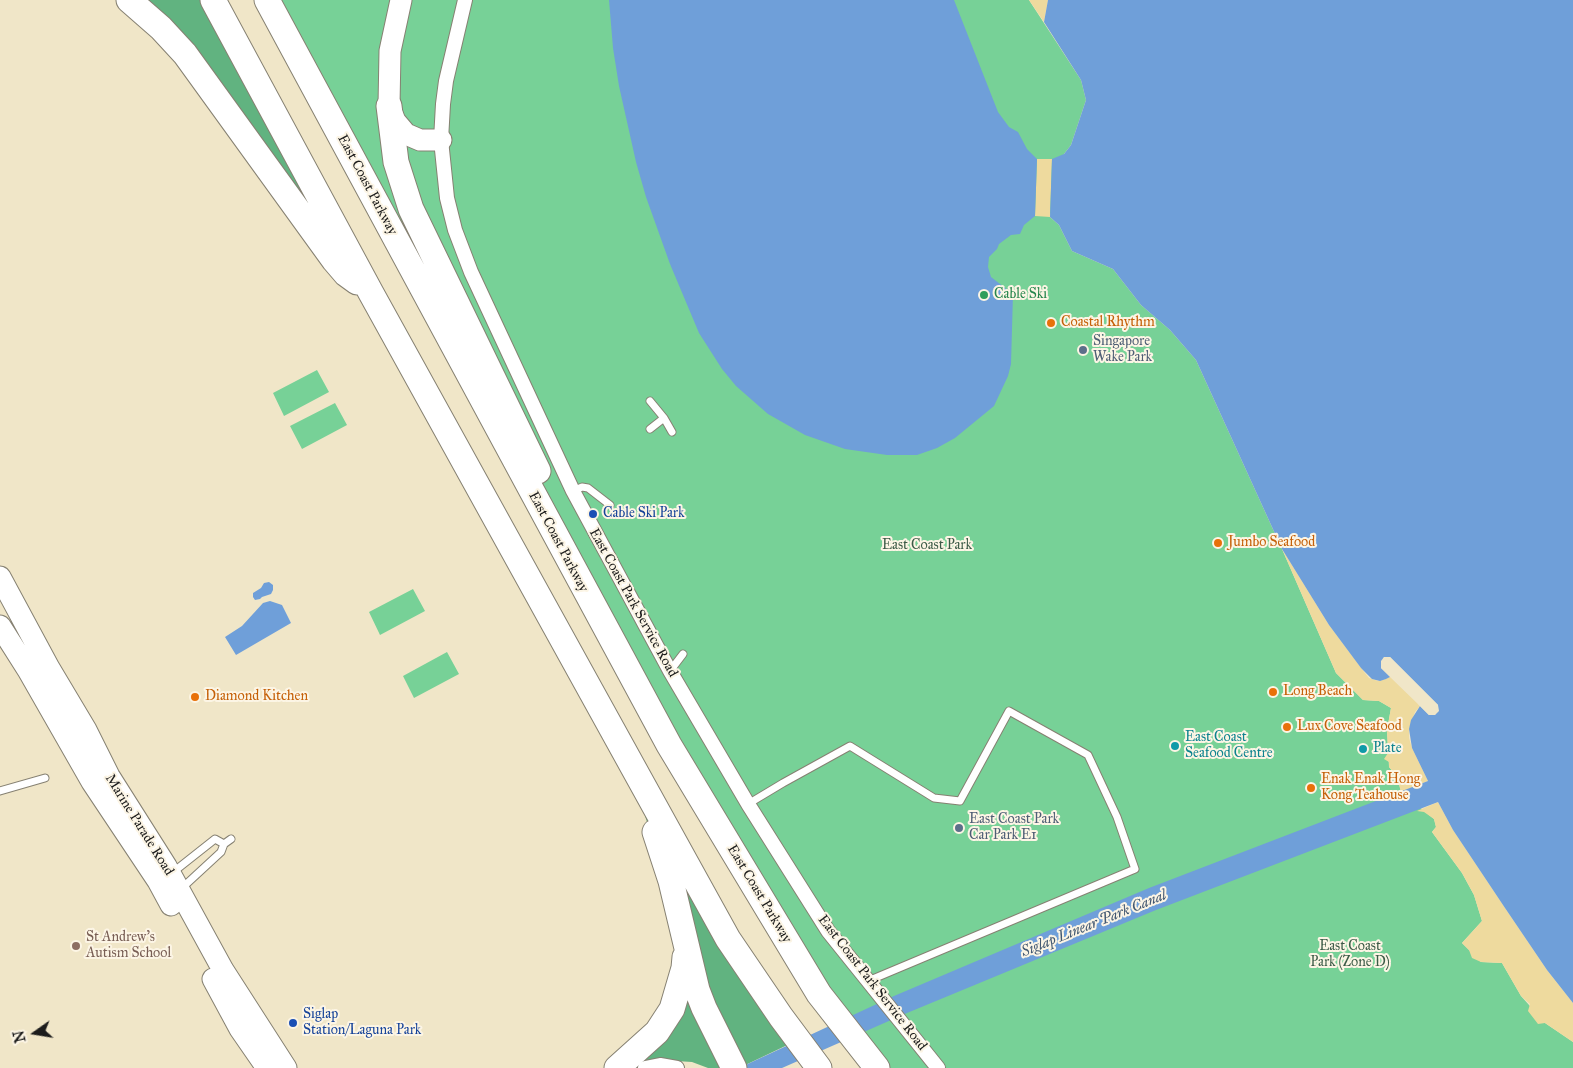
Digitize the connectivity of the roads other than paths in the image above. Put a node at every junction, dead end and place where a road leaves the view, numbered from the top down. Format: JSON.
{"nodes":[{"id":1,"x":129,"y":0,"type":"edge"},
{"id":2,"x":213,"y":0,"type":"edge"},
{"id":3,"x":267,"y":0,"type":"edge"},
{"id":4,"x":401,"y":0,"type":"edge"},
{"id":5,"x":465,"y":0,"type":"edge"},
{"id":6,"x":389,"y":106,"type":"junction"},
{"id":7,"x":441,"y":140,"type":"junction"},
{"id":8,"x":371,"y":293,"type":"junction"},
{"id":9,"x":650,"y":401,"type":"dead end"},
{"id":10,"x":664,"y":418,"type":"junction"},
{"id":11,"x":650,"y":429,"type":"dead end"},
{"id":12,"x":672,"y":432,"type":"dead end"},
{"id":13,"x":573,"y":491,"type":"junction"},
{"id":14,"x":610,"y":505,"type":"dead end"},
{"id":15,"x":0,"y":578,"type":"edge"},
{"id":16,"x":0,"y":626,"type":"edge"},
{"id":17,"x":683,"y":654,"type":"dead end"},
{"id":18,"x":626,"y":667,"type":"junction"},
{"id":19,"x":670,"y":671,"type":"junction"},
{"id":20,"x":634,"y":771,"type":"junction"},
{"id":21,"x":45,"y":778,"type":"dead end"},
{"id":22,"x":0,"y":791,"type":"edge"},
{"id":23,"x":748,"y":804,"type":"junction"},
{"id":24,"x":168,"y":886,"type":"junction"},
{"id":25,"x":686,"y":942,"type":"junction"},
{"id":26,"x":868,"y":981,"type":"junction"},
{"id":27,"x":807,"y":1052,"type":"edge"},
{"id":28,"x":732,"y":1064,"type":"edge"},
{"id":29,"x":267,"y":1068,"type":"edge"},
{"id":30,"x":286,"y":1068,"type":"edge"},
{"id":31,"x":617,"y":1068,"type":"edge"},
{"id":32,"x":645,"y":1068,"type":"edge"},
{"id":33,"x":676,"y":1068,"type":"edge"},
{"id":34,"x":877,"y":1068,"type":"edge"},
{"id":35,"x":938,"y":1068,"type":"edge"}],
"edges":[{"from":1,"to":8,"type":"highway"},
{"from":2,"to":8,"type":"highway"},
{"from":3,"to":18,"type":"highway","name":"East Coast Parkway"},
{"from":4,"to":6,"type":"main road"},
{"from":5,"to":7,"type":"street","name":"East Coast Park Service Road"},
{"from":6,"to":7,"type":"main road"},
{"from":6,"to":18,"type":"highway"},
{"from":7,"to":13,"type":"street","name":"East Coast Park Service Road"},
{"from":8,"to":20,"type":"highway"},
{"from":9,"to":10,"type":"lane"},
{"from":10,"to":11,"type":"lane"},
{"from":10,"to":12,"type":"lane"},
{"from":13,"to":14,"type":"lane"},
{"from":13,"to":19,"type":"street","name":"East Coast Park Service Road"},
{"from":15,"to":24,"type":"main road","name":"Marine Parade Road"},
{"from":16,"to":24,"type":"main road","name":"Marine Parade Road"},
{"from":17,"to":19,"type":"lane"},
{"from":18,"to":34,"type":"highway","name":"East Coast Parkway"},
{"from":19,"to":23,"type":"street","name":"East Coast Park Service Road"},
{"from":20,"to":25,"type":"highway"},
{"from":20,"to":27,"type":"highway"},
{"from":21,"to":22,"type":"lane"},
{"from":23,"to":26,"type":"street","name":"East Coast Park Service Road"},
{"from":23,"to":26,"type":"lane"},
{"from":24,"to":24,"type":"lane"},
{"from":24,"to":29,"type":"main road","name":"Marine Parade Road"},
{"from":24,"to":30,"type":"main road","name":"Marine Parade Road"},
{"from":25,"to":28,"type":"highway"},
{"from":25,"to":31,"type":"highway"},
{"from":26,"to":35,"type":"street","name":"East Coast Park Service Road"},
{"from":32,"to":33,"type":"street"}]}
